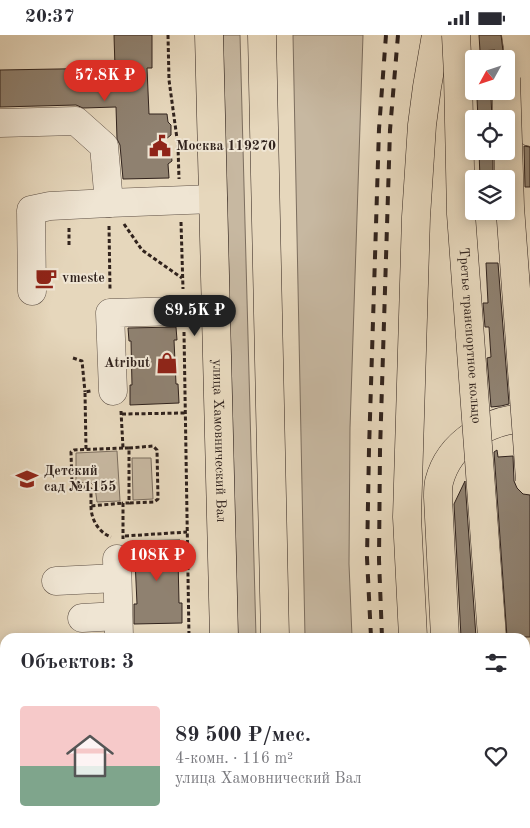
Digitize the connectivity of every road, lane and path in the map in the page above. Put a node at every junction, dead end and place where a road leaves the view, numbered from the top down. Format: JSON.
{"nodes":[{"id":1,"x":168,"y":35,"type":"edge"},
{"id":2,"x":209,"y":35,"type":"edge"},
{"id":3,"x":262,"y":35,"type":"edge"},
{"id":4,"x":436,"y":35,"type":"edge"},
{"id":5,"x":456,"y":35,"type":"edge"},
{"id":6,"x":508,"y":35,"type":"edge"},
{"id":7,"x":516,"y":35,"type":"edge"},
{"id":8,"x":507,"y":50,"type":"edge"},
{"id":9,"x":507,"y":100,"type":"edge"},
{"id":10,"x":0,"y":123,"type":"edge"},
{"id":11,"x":530,"y":132,"type":"edge"},
{"id":12,"x":212,"y":199,"type":"junction"},
{"id":13,"x":180,"y":201,"type":"junction"},
{"id":14,"x":109,"y":203,"type":"junction"},
{"id":15,"x":182,"y":278,"type":"junction"},
{"id":16,"x":32,"y":291,"type":"dead end"},
{"id":17,"x":216,"y":310,"type":"junction"},
{"id":18,"x":184,"y":311,"type":"junction"},
{"id":19,"x":110,"y":313,"type":"junction"},
{"id":20,"x":72,"y":358,"type":"dead end"},
{"id":21,"x":85,"y":391,"type":"junction"},
{"id":22,"x":118,"y":402,"type":"junction"},
{"id":23,"x":185,"y":413,"type":"junction"},
{"id":24,"x":530,"y":418,"type":"edge"},
{"id":25,"x":123,"y":448,"type":"junction"},
{"id":26,"x":129,"y":448,"type":"junction"},
{"id":27,"x":86,"y":449,"type":"junction"},
{"id":28,"x":530,"y":480,"type":"edge"},
{"id":29,"x":123,"y":503,"type":"junction"},
{"id":30,"x":129,"y":503,"type":"junction"},
{"id":31,"x":92,"y":506,"type":"junction"},
{"id":32,"x":187,"y":532,"type":"junction"},
{"id":33,"x":119,"y":558,"type":"junction"},
{"id":34,"x":56,"y":581,"type":"dead end"},
{"id":35,"x":82,"y":618,"type":"dead end"},
{"id":36,"x":119,"y":627,"type":"edge"},
{"id":37,"x":189,"y":633,"type":"edge"},
{"id":38,"x":224,"y":633,"type":"edge"},
{"id":39,"x":275,"y":633,"type":"edge"},
{"id":40,"x":413,"y":633,"type":"edge"},
{"id":41,"x":445,"y":633,"type":"edge"},
{"id":42,"x":492,"y":633,"type":"edge"}],
"edges":[{"from":1,"to":13,"type":"path"},
{"from":2,"to":12,"type":"main road","name":"улица Хамовнический Вал"},
{"from":3,"to":39,"type":"main road"},
{"from":4,"to":40,"type":"main road"},
{"from":5,"to":42,"type":"main road","name":"Третье транспортное кольцо","bridge":true},
{"from":6,"to":8,"type":"main road"},
{"from":7,"to":11,"type":"main road"},
{"from":9,"to":28,"type":"main road","bridge":true},
{"from":10,"to":14,"type":"lane"},
{"from":12,"to":13,"type":"lane"},
{"from":12,"to":17,"type":"main road","name":"улица Хамовнический Вал"},
{"from":13,"to":14,"type":"lane"},
{"from":13,"to":15,"type":"path"},
{"from":14,"to":15,"type":"path"},
{"from":14,"to":16,"type":"lane"},
{"from":14,"to":19,"type":"path"},
{"from":15,"to":18,"type":"path"},
{"from":17,"to":18,"type":"lane"},
{"from":17,"to":38,"type":"main road","name":"улица Хамовнический Вал"},
{"from":18,"to":19,"type":"lane"},
{"from":18,"to":23,"type":"path"},
{"from":19,"to":22,"type":"lane"},
{"from":20,"to":21,"type":"path"},
{"from":21,"to":22,"type":"path"},
{"from":21,"to":27,"type":"path"},
{"from":22,"to":23,"type":"path"},
{"from":22,"to":25,"type":"path"},
{"from":23,"to":32,"type":"path"},
{"from":24,"to":41,"type":"main road"},
{"from":25,"to":26,"type":"path"},
{"from":25,"to":27,"type":"path"},
{"from":26,"to":30,"type":"path"},
{"from":26,"to":30,"type":"path"},
{"from":27,"to":31,"type":"path"},
{"from":29,"to":30,"type":"path"},
{"from":29,"to":31,"type":"path"},
{"from":29,"to":33,"type":"path"},
{"from":31,"to":33,"type":"path"},
{"from":32,"to":33,"type":"path"},
{"from":32,"to":37,"type":"path"},
{"from":33,"to":34,"type":"lane"},
{"from":33,"to":36,"type":"lane"},
{"from":35,"to":36,"type":"lane"}]}
